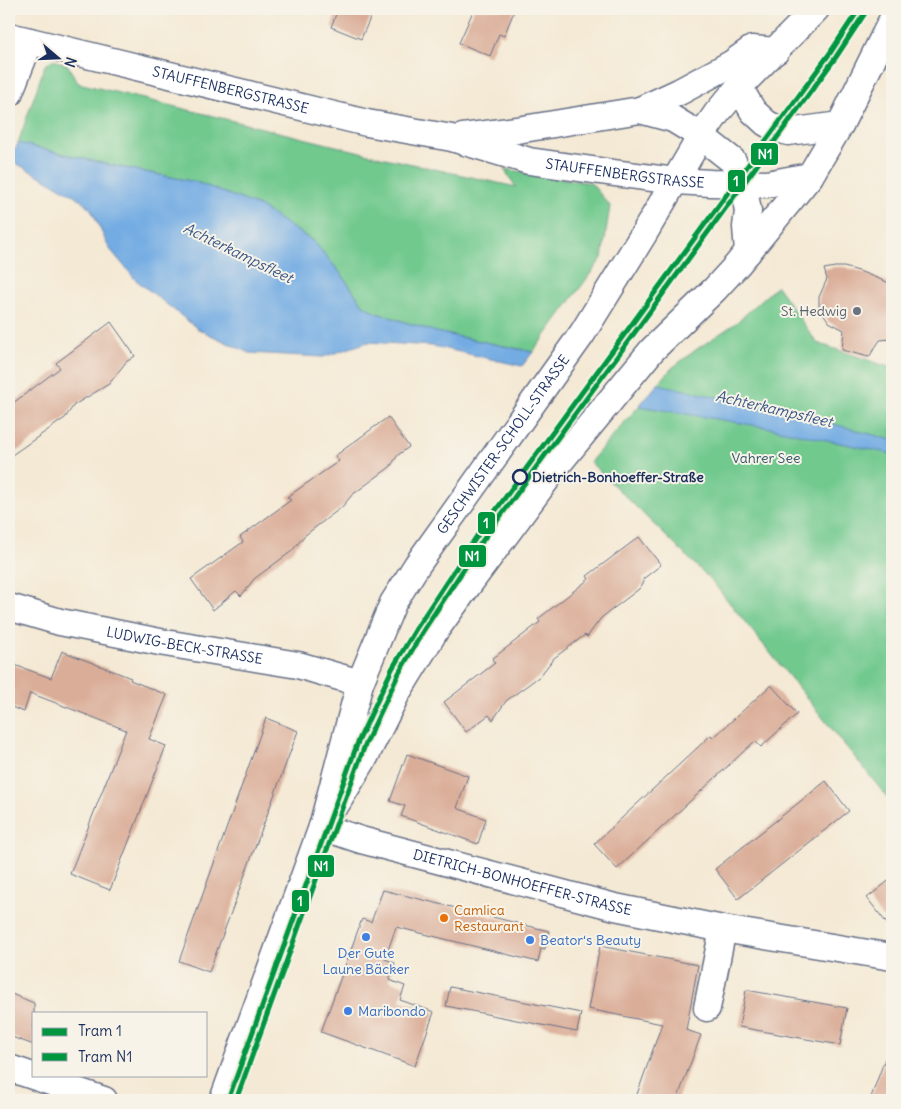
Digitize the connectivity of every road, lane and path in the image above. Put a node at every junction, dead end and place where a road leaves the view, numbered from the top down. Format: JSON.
{"nodes":[{"id":1,"x":816,"y":9,"type":"edge"},
{"id":2,"x":892,"y":20,"type":"edge"},
{"id":3,"x":19,"y":38,"type":"edge"},
{"id":4,"x":776,"y":50,"type":"junction"},
{"id":5,"x":739,"y":87,"type":"junction"},
{"id":6,"x":9,"y":94,"type":"edge"},
{"id":7,"x":640,"y":110,"type":"junction"},
{"id":8,"x":840,"y":125,"type":"junction"},
{"id":9,"x":701,"y":136,"type":"junction"},
{"id":10,"x":452,"y":138,"type":"junction"},
{"id":11,"x":810,"y":176,"type":"junction"},
{"id":12,"x":675,"y":180,"type":"junction"},
{"id":13,"x":742,"y":185,"type":"junction"},
{"id":14,"x":748,"y":252,"type":"junction"},
{"id":15,"x":9,"y":606,"type":"edge"},
{"id":16,"x":360,"y":683,"type":"junction"},
{"id":17,"x":322,"y":827,"type":"junction"},
{"id":18,"x":723,"y":929,"type":"junction"},
{"id":19,"x":892,"y":958,"type":"edge"},
{"id":20,"x":707,"y":1008,"type":"dead end"},
{"id":21,"x":9,"y":1068,"type":"edge"},
{"id":22,"x":32,"y":1076,"type":"edge"},
{"id":23,"x":33,"y":1076,"type":"edge"},
{"id":24,"x":104,"y":1100,"type":"edge"},
{"id":25,"x":223,"y":1100,"type":"edge"}],
"edges":[{"from":1,"to":4,"type":"street","name":"GESCHWISTER-SCHOLL-STRASSE"},
{"from":2,"to":8,"type":"street","name":"GESCHWISTER-SCHOLL-STRASSE"},
{"from":3,"to":6,"type":"street"},
{"from":3,"to":10,"type":"street","name":"STAUFFENBERGSTRASSE"},
{"from":4,"to":5,"type":"street","name":"GESCHWISTER-SCHOLL-STRASSE"},
{"from":4,"to":7,"type":"street","name":"STAUFFENBERGSTRASSE"},
{"from":5,"to":8,"type":"street"},
{"from":5,"to":9,"type":"street","name":"GESCHWISTER-SCHOLL-STRASSE"},
{"from":7,"to":9,"type":"street","name":"STAUFFENBERGSTRASSE"},
{"from":7,"to":10,"type":"street","name":"STAUFFENBERGSTRASSE"},
{"from":8,"to":11,"type":"street","name":"GESCHWISTER-SCHOLL-STRASSE"},
{"from":9,"to":12,"type":"street","name":"GESCHWISTER-SCHOLL-STRASSE"},
{"from":9,"to":13,"type":"street","name":"STAUFFENBERGSTRASSE"},
{"from":10,"to":12,"type":"street","name":"STAUFFENBERGSTRASSE"},
{"from":11,"to":13,"type":"street","name":"STAUFFENBERGSTRASSE"},
{"from":11,"to":14,"type":"street","name":"GESCHWISTER-SCHOLL-STRASSE"},
{"from":12,"to":13,"type":"street","name":"STAUFFENBERGSTRASSE"},
{"from":12,"to":16,"type":"street","name":"GESCHWISTER-SCHOLL-STRASSE"},
{"from":13,"to":14,"type":"street","name":"STAUFFENBERGSTRASSE"},
{"from":14,"to":17,"type":"street","name":"GESCHWISTER-SCHOLL-STRASSE"},
{"from":15,"to":16,"type":"street","name":"LUDWIG-BECK-STRASSE"},
{"from":16,"to":17,"type":"street","name":"GESCHWISTER-SCHOLL-STRASSE"},
{"from":17,"to":18,"type":"street","name":"DIETRICH-BONHOEFFER-STRASSE"},
{"from":17,"to":25,"type":"street","name":"GESCHWISTER-SCHOLL-STRASSE"},
{"from":18,"to":19,"type":"street","name":"DIETRICH-BONHOEFFER-STRASSE"},
{"from":18,"to":20,"type":"street"},
{"from":21,"to":22,"type":"street"},
{"from":23,"to":24,"type":"street"}]}
